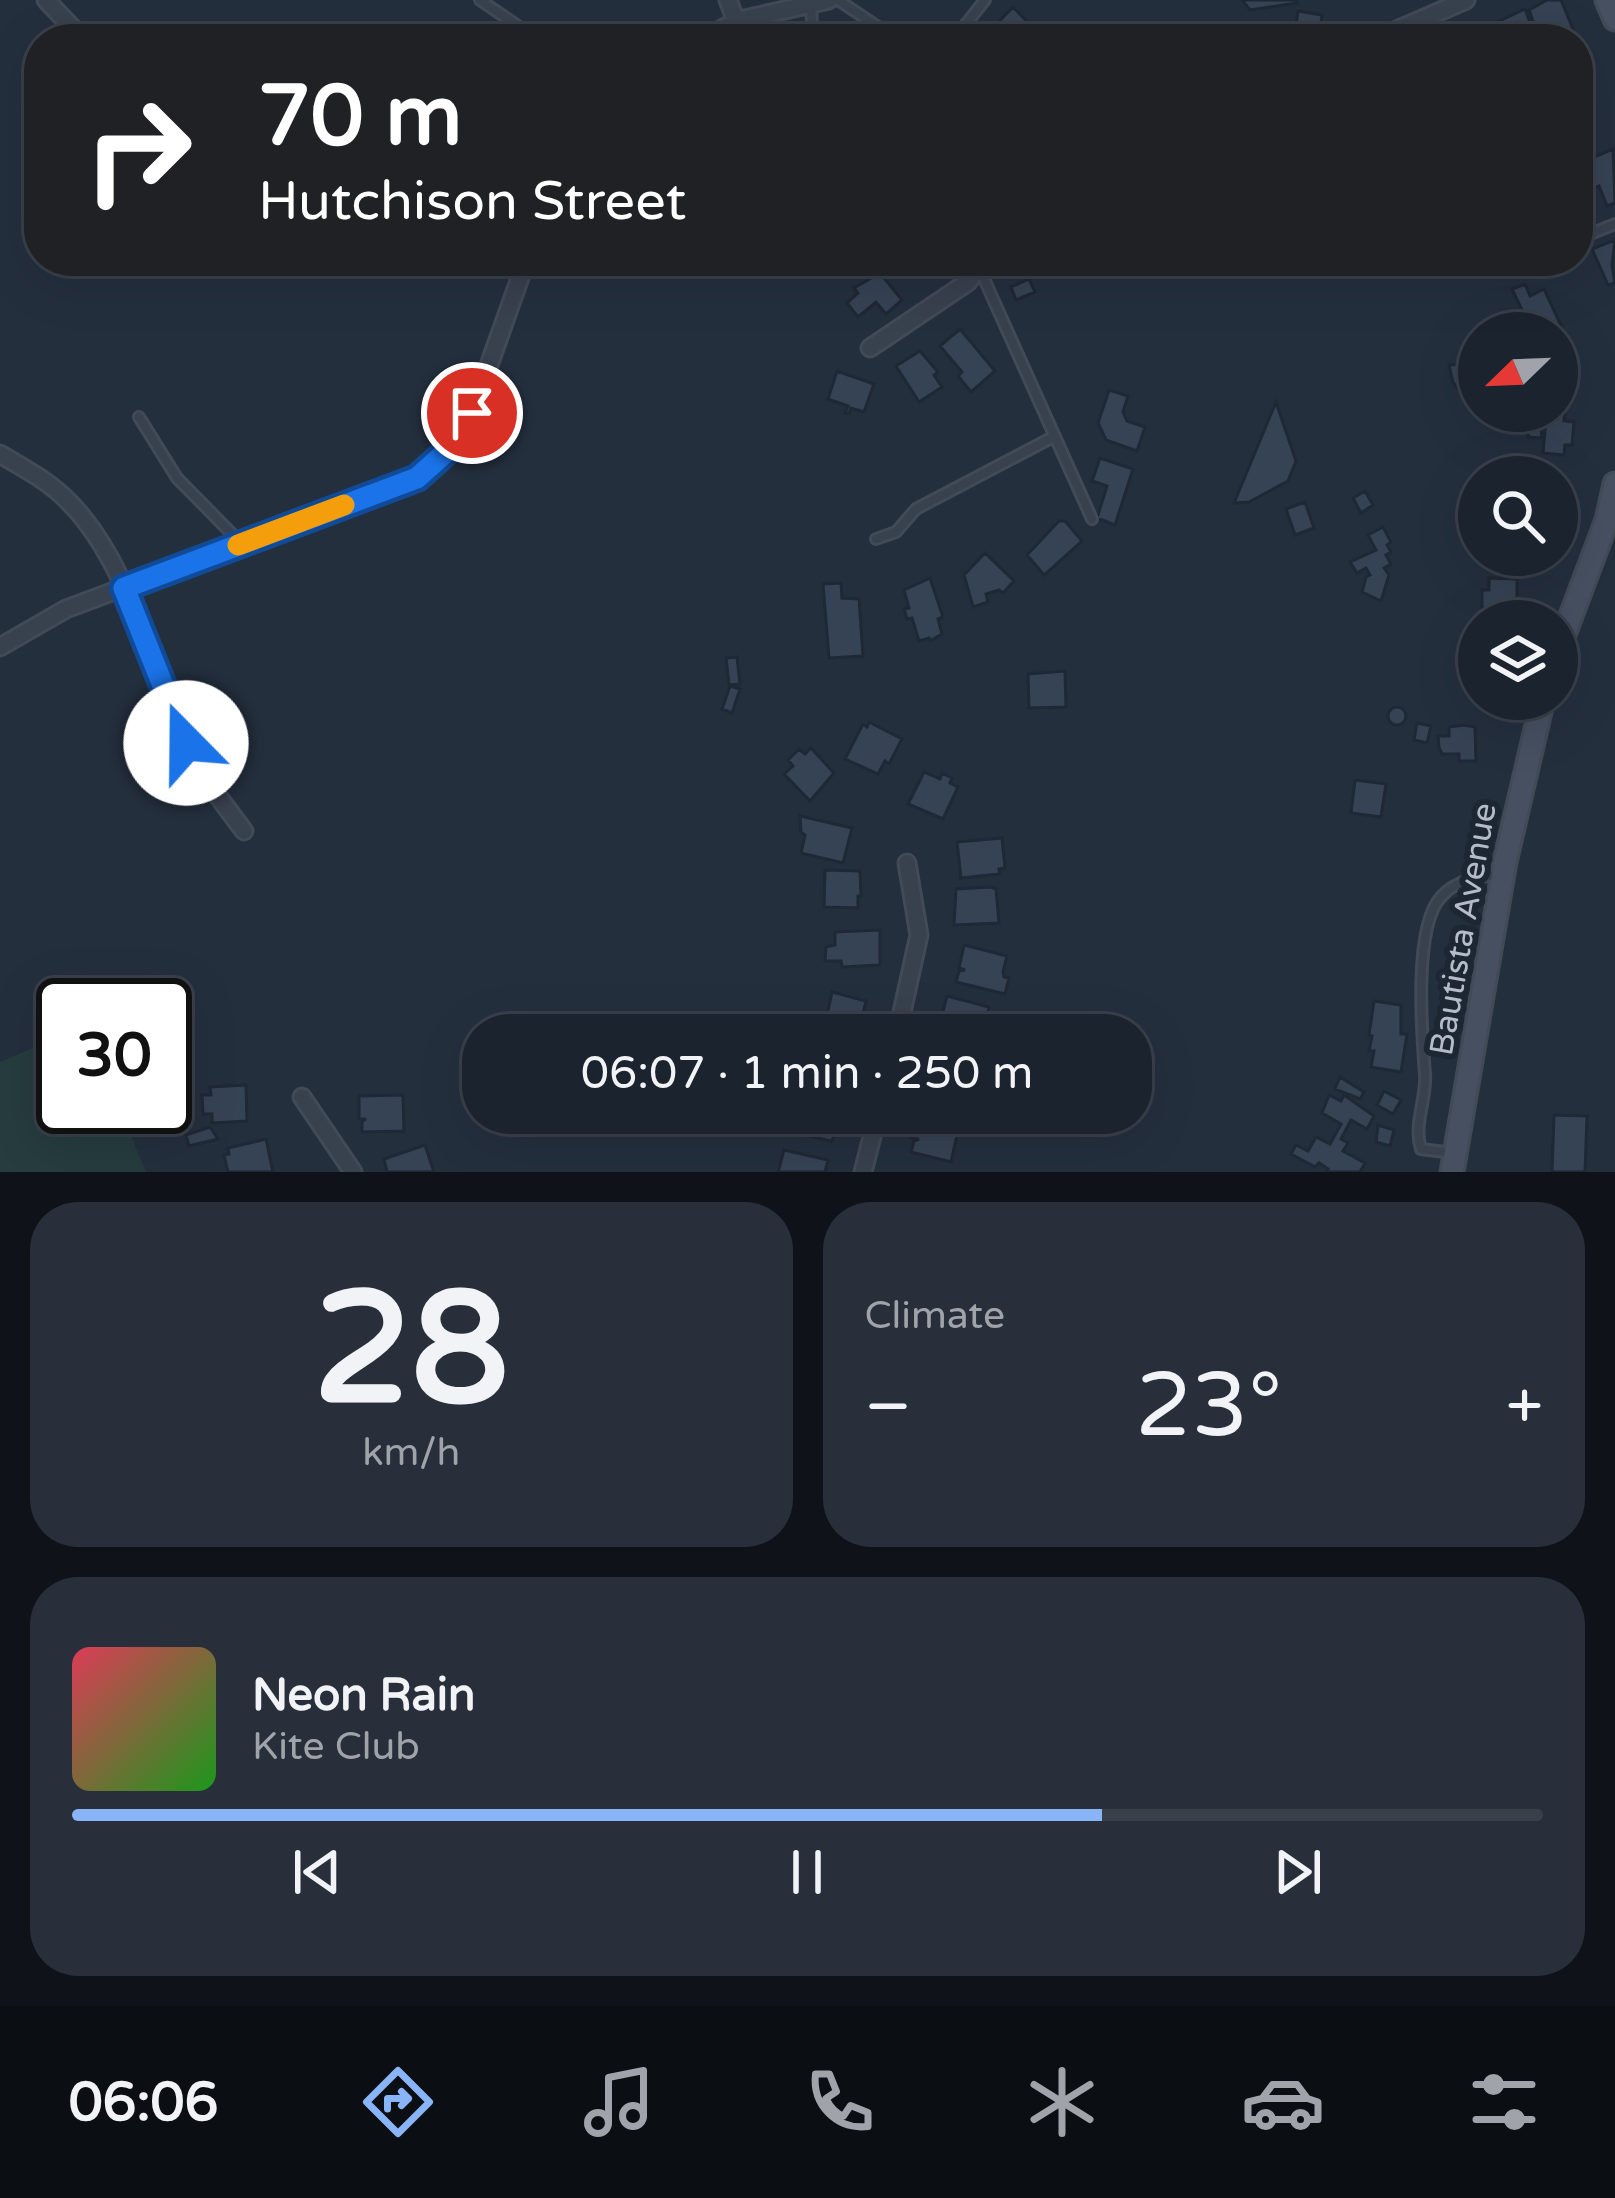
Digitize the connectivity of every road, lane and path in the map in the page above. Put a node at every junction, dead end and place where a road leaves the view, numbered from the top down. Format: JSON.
{"nodes":[{"id":1,"x":46,"y":0,"type":"edge"},
{"id":2,"x":480,"y":0,"type":"edge"},
{"id":3,"x":728,"y":0,"type":"edge"},
{"id":4,"x":829,"y":0,"type":"edge"},
{"id":5,"x":838,"y":0,"type":"edge"},
{"id":6,"x":985,"y":0,"type":"edge"},
{"id":7,"x":1466,"y":0,"type":"edge"},
{"id":8,"x":1607,"y":0,"type":"edge"},
{"id":9,"x":811,"y":6,"type":"junction"},
{"id":10,"x":1615,"y":19,"type":"edge"},
{"id":11,"x":736,"y":21,"type":"junction"},
{"id":12,"x":71,"y":24,"type":"edge"},
{"id":13,"x":515,"y":24,"type":"edge"},
{"id":14,"x":731,"y":24,"type":"edge"},
{"id":15,"x":812,"y":24,"type":"edge"},
{"id":16,"x":874,"y":24,"type":"edge"},
{"id":17,"x":966,"y":24,"type":"edge"},
{"id":18,"x":1411,"y":24,"type":"edge"},
{"id":19,"x":521,"y":276,"type":"edge"},
{"id":20,"x":973,"y":276,"type":"edge"},
{"id":21,"x":986,"y":276,"type":"edge"},
{"id":22,"x":870,"y":348,"type":"dead end"},
{"id":23,"x":139,"y":417,"type":"dead end"},
{"id":24,"x":1055,"y":436,"type":"junction"},
{"id":25,"x":0,"y":454,"type":"edge"},
{"id":26,"x":1615,"y":484,"type":"edge"},
{"id":27,"x":1093,"y":519,"type":"dead end"},
{"id":28,"x":876,"y":538,"type":"dead end"},
{"id":29,"x":242,"y":544,"type":"junction"},
{"id":30,"x":124,"y":588,"type":"junction"},
{"id":31,"x":1577,"y":600,"type":"edge"},
{"id":32,"x":0,"y":647,"type":"edge"},
{"id":33,"x":1538,"y":720,"type":"edge"},
{"id":34,"x":244,"y":831,"type":"dead end"},
{"id":35,"x":907,"y":863,"type":"dead end"},
{"id":36,"x":1503,"y":876,"type":"junction"},
{"id":37,"x":902,"y":1014,"type":"edge"},
{"id":38,"x":302,"y":1096,"type":"dead end"},
{"id":39,"x":872,"y":1134,"type":"edge"},
{"id":40,"x":1454,"y":1163,"type":"edge"},
{"id":41,"x":353,"y":1172,"type":"edge"},
{"id":42,"x":862,"y":1172,"type":"edge"}],
"edges":[{"from":1,"to":12,"type":"street"},
{"from":2,"to":13,"type":"lane"},
{"from":3,"to":11,"type":"street"},
{"from":4,"to":9,"type":"street"},
{"from":5,"to":16,"type":"lane"},
{"from":6,"to":17,"type":"lane"},
{"from":7,"to":18,"type":"street"},
{"from":8,"to":10,"type":"street"},
{"from":9,"to":11,"type":"street"},
{"from":9,"to":15,"type":"lane"},
{"from":11,"to":14,"type":"street"},
{"from":19,"to":29,"type":"street"},
{"from":20,"to":22,"type":"street"},
{"from":21,"to":24,"type":"lane"},
{"from":23,"to":29,"type":"lane"},
{"from":24,"to":27,"type":"lane"},
{"from":24,"to":28,"type":"lane"},
{"from":25,"to":30,"type":"street"},
{"from":26,"to":31,"type":"street"},
{"from":29,"to":30,"type":"street"},
{"from":30,"to":32,"type":"street"},
{"from":30,"to":34,"type":"street"},
{"from":33,"to":36,"type":"street","name":"Bautista Avenue"},
{"from":35,"to":37,"type":"street"},
{"from":36,"to":40,"type":"street","name":"Bautista Avenue"},
{"from":36,"to":40,"type":"lane"},
{"from":38,"to":41,"type":"street"},
{"from":39,"to":42,"type":"street"}]}
